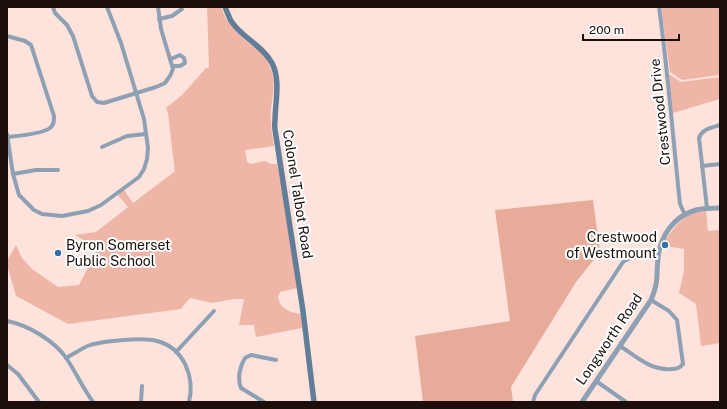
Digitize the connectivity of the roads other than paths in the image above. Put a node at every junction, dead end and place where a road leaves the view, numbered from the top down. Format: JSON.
{"nodes":[{"id":1,"x":54,"y":7,"type":"edge"},
{"id":2,"x":106,"y":7,"type":"edge"},
{"id":3,"x":158,"y":7,"type":"edge"},
{"id":4,"x":226,"y":7,"type":"edge"},
{"id":5,"x":659,"y":7,"type":"edge"},
{"id":6,"x":182,"y":9,"type":"dead end"},
{"id":7,"x":159,"y":19,"type":"junction"},
{"id":8,"x":7,"y":36,"type":"edge"},
{"id":9,"x":171,"y":59,"type":"junction"},
{"id":10,"x":172,"y":66,"type":"junction"},
{"id":11,"x":136,"y":93,"type":"junction"},
{"id":12,"x":720,"y":125,"type":"edge"},
{"id":13,"x":7,"y":134,"type":"edge"},
{"id":14,"x":146,"y":134,"type":"junction"},
{"id":15,"x":8,"y":137,"type":"edge"},
{"id":16,"x":102,"y":147,"type":"dead end"},
{"id":17,"x":720,"y":164,"type":"edge"},
{"id":18,"x":702,"y":166,"type":"junction"},
{"id":19,"x":58,"y":170,"type":"dead end"},
{"id":20,"x":13,"y":174,"type":"junction"},
{"id":21,"x":707,"y":208,"type":"junction"},
{"id":22,"x":720,"y":208,"type":"edge"},
{"id":23,"x":685,"y":215,"type":"junction"},
{"id":24,"x":658,"y":258,"type":"junction"},
{"id":25,"x":651,"y":300,"type":"junction"},
{"id":26,"x":214,"y":310,"type":"dead end"},
{"id":27,"x":7,"y":322,"type":"edge"},
{"id":28,"x":620,"y":346,"type":"junction"},
{"id":29,"x":176,"y":352,"type":"junction"},
{"id":30,"x":66,"y":358,"type":"junction"},
{"id":31,"x":276,"y":360,"type":"dead end"},
{"id":32,"x":7,"y":365,"type":"edge"},
{"id":33,"x":596,"y":381,"type":"junction"},
{"id":34,"x":142,"y":386,"type":"dead end"},
{"id":35,"x":39,"y":402,"type":"edge"},
{"id":36,"x":93,"y":402,"type":"edge"},
{"id":37,"x":141,"y":402,"type":"edge"},
{"id":38,"x":189,"y":402,"type":"edge"},
{"id":39,"x":264,"y":402,"type":"edge"},
{"id":40,"x":314,"y":402,"type":"edge"},
{"id":41,"x":533,"y":402,"type":"edge"},
{"id":42,"x":582,"y":402,"type":"edge"},
{"id":43,"x":626,"y":402,"type":"edge"}],
"edges":[{"from":1,"to":11,"type":"street"},
{"from":2,"to":11,"type":"street"},
{"from":3,"to":7,"type":"street"},
{"from":4,"to":40,"type":"main road","name":"Colonel Talbot Road"},
{"from":5,"to":23,"type":"street","name":"Crestwood Drive"},
{"from":6,"to":7,"type":"street"},
{"from":7,"to":9,"type":"street"},
{"from":8,"to":15,"type":"street"},
{"from":9,"to":10,"type":"street"},
{"from":9,"to":10,"type":"street"},
{"from":10,"to":11,"type":"street"},
{"from":11,"to":14,"type":"street"},
{"from":12,"to":18,"type":"street"},
{"from":13,"to":15,"type":"street"},
{"from":14,"to":16,"type":"street"},
{"from":14,"to":20,"type":"street"},
{"from":15,"to":20,"type":"street"},
{"from":17,"to":18,"type":"street"},
{"from":18,"to":21,"type":"street"},
{"from":19,"to":20,"type":"street"},
{"from":21,"to":22,"type":"street","name":"Longworth Road"},
{"from":21,"to":23,"type":"street","name":"Longworth Road"},
{"from":23,"to":24,"type":"street","name":"Longworth Road"},
{"from":24,"to":25,"type":"street","name":"Longworth Road"},
{"from":24,"to":41,"type":"street"},
{"from":25,"to":28,"type":"street","name":"Longworth Road"},
{"from":25,"to":28,"type":"street"},
{"from":26,"to":29,"type":"street"},
{"from":27,"to":30,"type":"street"},
{"from":28,"to":33,"type":"street","name":"Longworth Road"},
{"from":29,"to":30,"type":"street"},
{"from":29,"to":38,"type":"street"},
{"from":30,"to":36,"type":"street"},
{"from":31,"to":39,"type":"street"},
{"from":32,"to":35,"type":"street"},
{"from":33,"to":42,"type":"street","name":"Longworth Road"},
{"from":33,"to":43,"type":"street"},
{"from":34,"to":37,"type":"street"}]}
